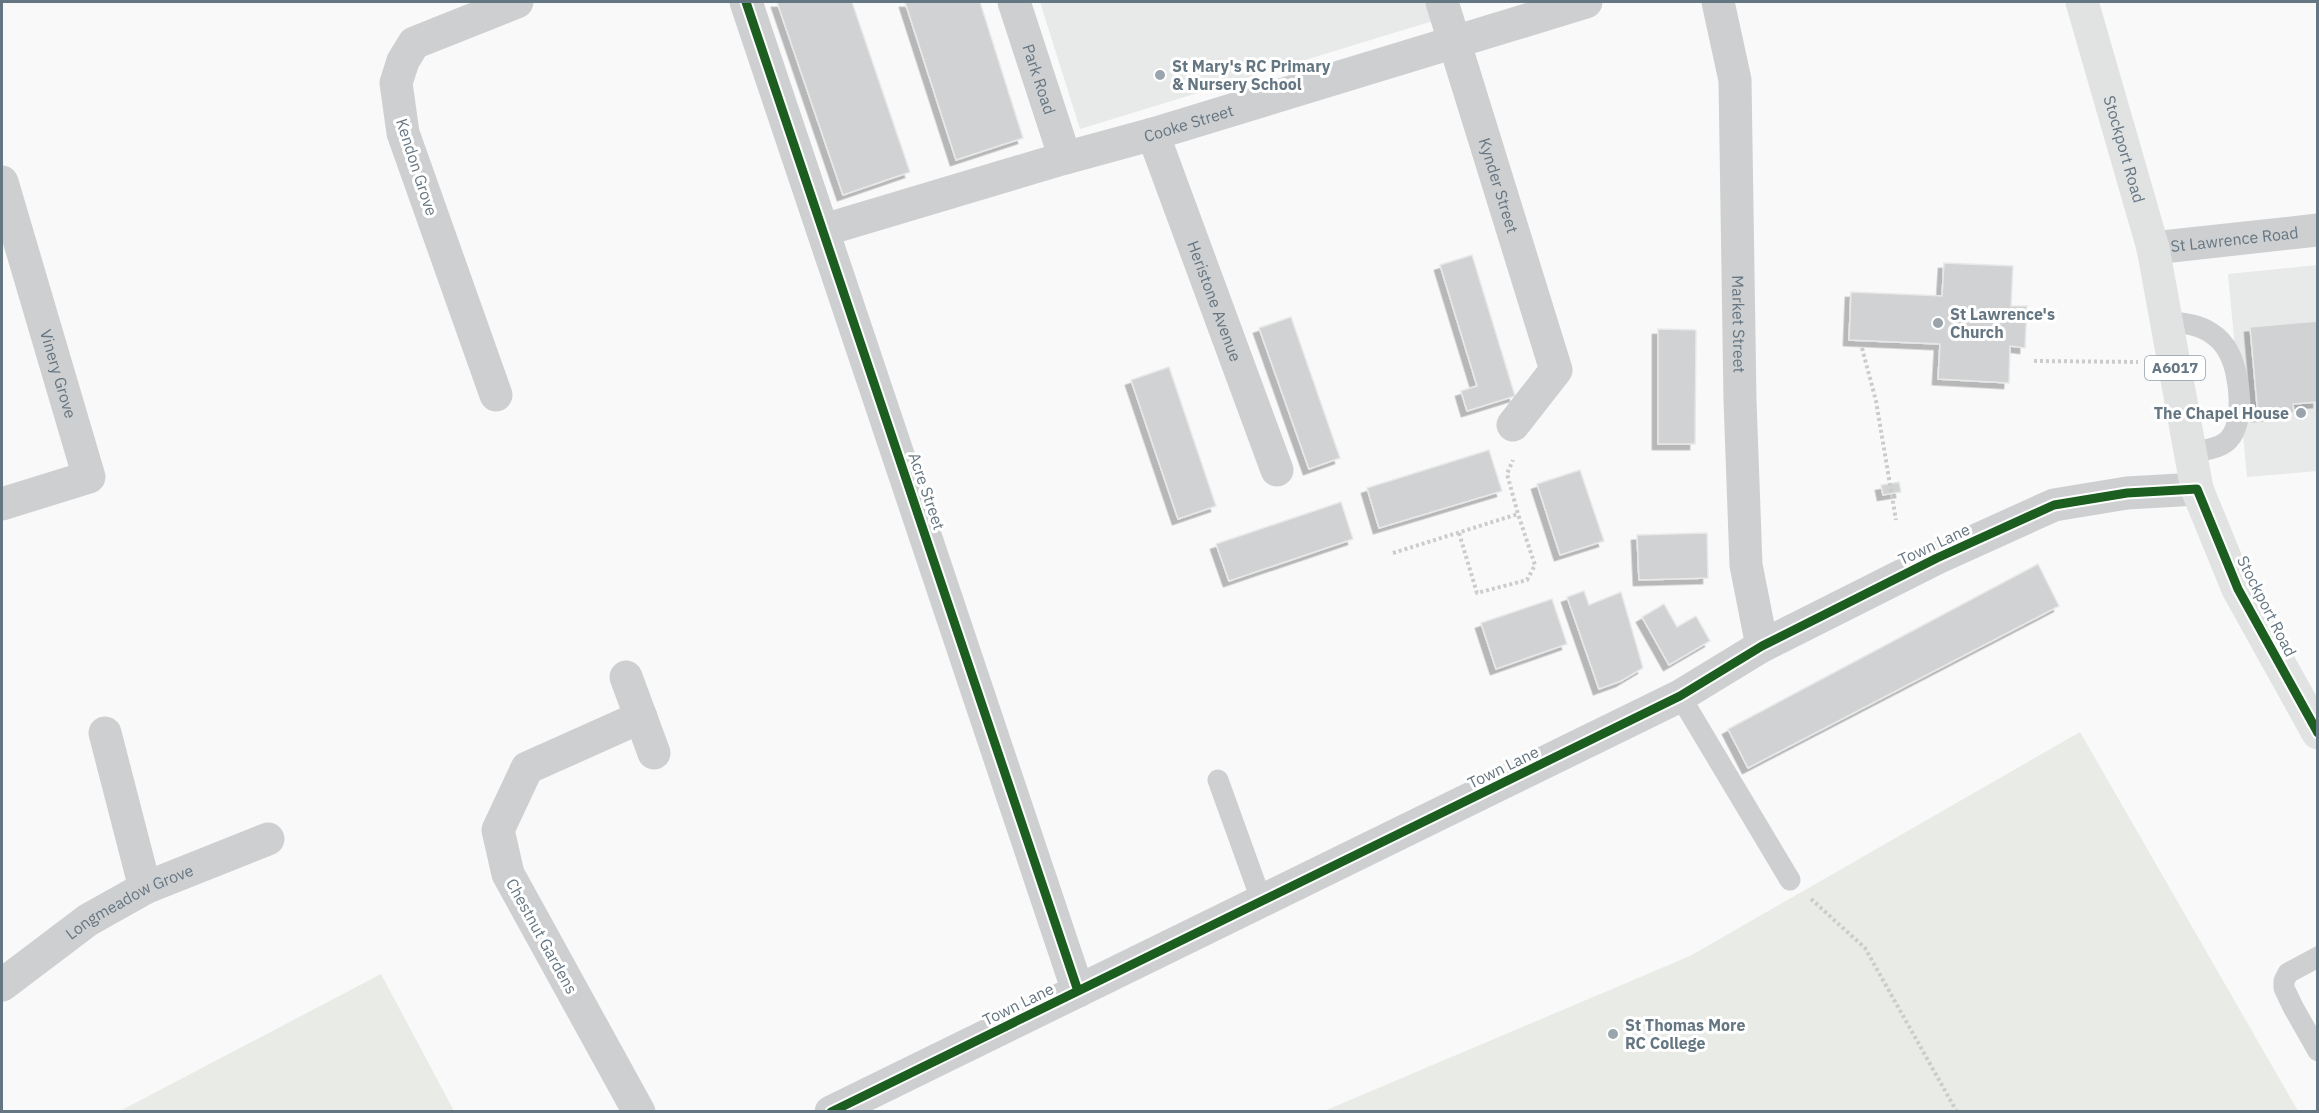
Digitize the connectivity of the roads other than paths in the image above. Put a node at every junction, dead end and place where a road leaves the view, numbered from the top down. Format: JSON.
{"nodes":[{"id":1,"x":517,"y":2,"type":"edge"},
{"id":2,"x":746,"y":2,"type":"edge"},
{"id":3,"x":1014,"y":2,"type":"edge"},
{"id":4,"x":1442,"y":2,"type":"edge"},
{"id":5,"x":1586,"y":2,"type":"edge"},
{"id":6,"x":1718,"y":2,"type":"edge"},
{"id":7,"x":2082,"y":2,"type":"edge"},
{"id":8,"x":1454,"y":41,"type":"junction"},
{"id":9,"x":1153,"y":134,"type":"junction"},
{"id":10,"x":1065,"y":158,"type":"junction"},
{"id":11,"x":2,"y":182,"type":"edge"},
{"id":12,"x":824,"y":230,"type":"junction"},
{"id":13,"x":2318,"y":230,"type":"edge"},
{"id":14,"x":2153,"y":248,"type":"junction"},
{"id":15,"x":2166,"y":321,"type":"junction"},
{"id":16,"x":496,"y":395,"type":"dead end"},
{"id":17,"x":1513,"y":425,"type":"road end"},
{"id":18,"x":2190,"y":453,"type":"junction"},
{"id":19,"x":1277,"y":470,"type":"dead end"},
{"id":20,"x":2197,"y":489,"type":"junction"},
{"id":21,"x":2,"y":504,"type":"edge"},
{"id":22,"x":1762,"y":646,"type":"junction"},
{"id":23,"x":626,"y":677,"type":"dead end"},
{"id":24,"x":1680,"y":696,"type":"junction"},
{"id":25,"x":641,"y":717,"type":"junction"},
{"id":26,"x":105,"y":733,"type":"dead end"},
{"id":27,"x":2318,"y":733,"type":"edge"},
{"id":28,"x":654,"y":753,"type":"dead end"},
{"id":29,"x":1218,"y":780,"type":"dead end"},
{"id":30,"x":268,"y":839,"type":"dead end"},
{"id":31,"x":1791,"y":880,"type":"road end"},
{"id":32,"x":145,"y":888,"type":"junction"},
{"id":33,"x":1262,"y":902,"type":"junction"},
{"id":34,"x":2318,"y":957,"type":"edge"},
{"id":35,"x":2,"y":985,"type":"edge"},
{"id":36,"x":1078,"y":991,"type":"junction"},
{"id":37,"x":2318,"y":1051,"type":"edge"},
{"id":38,"x":639,"y":1112,"type":"edge"},
{"id":39,"x":831,"y":1112,"type":"edge"}],
"edges":[{"from":1,"to":16,"type":"street","name":"Kendon Grove"},
{"from":2,"to":12,"type":"street","name":"Acre Street"},
{"from":3,"to":10,"type":"street","name":"Park Road"},
{"from":4,"to":8,"type":"street","name":"Kynder Street"},
{"from":5,"to":8,"type":"street","name":"Cooke Street"},
{"from":6,"to":22,"type":"street","name":"Market Street"},
{"from":7,"to":14,"type":"highway","name":"Stockport Road","number":"A6017"},
{"from":8,"to":9,"type":"street","name":"Cooke Street"},
{"from":8,"to":17,"type":"street","name":"Kynder Street"},
{"from":9,"to":10,"type":"street","name":"Cooke Street"},
{"from":9,"to":19,"type":"street","name":"Heristone Avenue"},
{"from":10,"to":12,"type":"street","name":"Cooke Street"},
{"from":11,"to":21,"type":"street","name":"Vinery Grove"},
{"from":12,"to":36,"type":"street","name":"Acre Street"},
{"from":13,"to":14,"type":"street","name":"St Lawrence Road"},
{"from":14,"to":15,"type":"highway","name":"Stockport Road","number":"A6017"},
{"from":15,"to":18,"type":"highway","name":"Stockport Road","number":"A6017"},
{"from":15,"to":18,"type":"lane"},
{"from":18,"to":20,"type":"highway","name":"Stockport Road","number":"A6017"},
{"from":20,"to":22,"type":"street","name":"Town Lane"},
{"from":20,"to":27,"type":"highway","name":"Stockport Road","number":"A6017"},
{"from":22,"to":24,"type":"street","name":"Town Lane"},
{"from":23,"to":25,"type":"street"},
{"from":24,"to":31,"type":"lane"},
{"from":24,"to":33,"type":"street","name":"Town Lane"},
{"from":25,"to":28,"type":"street"},
{"from":25,"to":38,"type":"street","name":"Chestnut Gardens"},
{"from":26,"to":32,"type":"street"},
{"from":29,"to":33,"type":"lane"},
{"from":30,"to":32,"type":"street","name":"Longmeadow Grove"},
{"from":32,"to":35,"type":"street","name":"Longmeadow Grove"},
{"from":33,"to":36,"type":"street","name":"Town Lane"},
{"from":34,"to":37,"type":"lane"},
{"from":36,"to":39,"type":"street","name":"Town Lane"}]}
